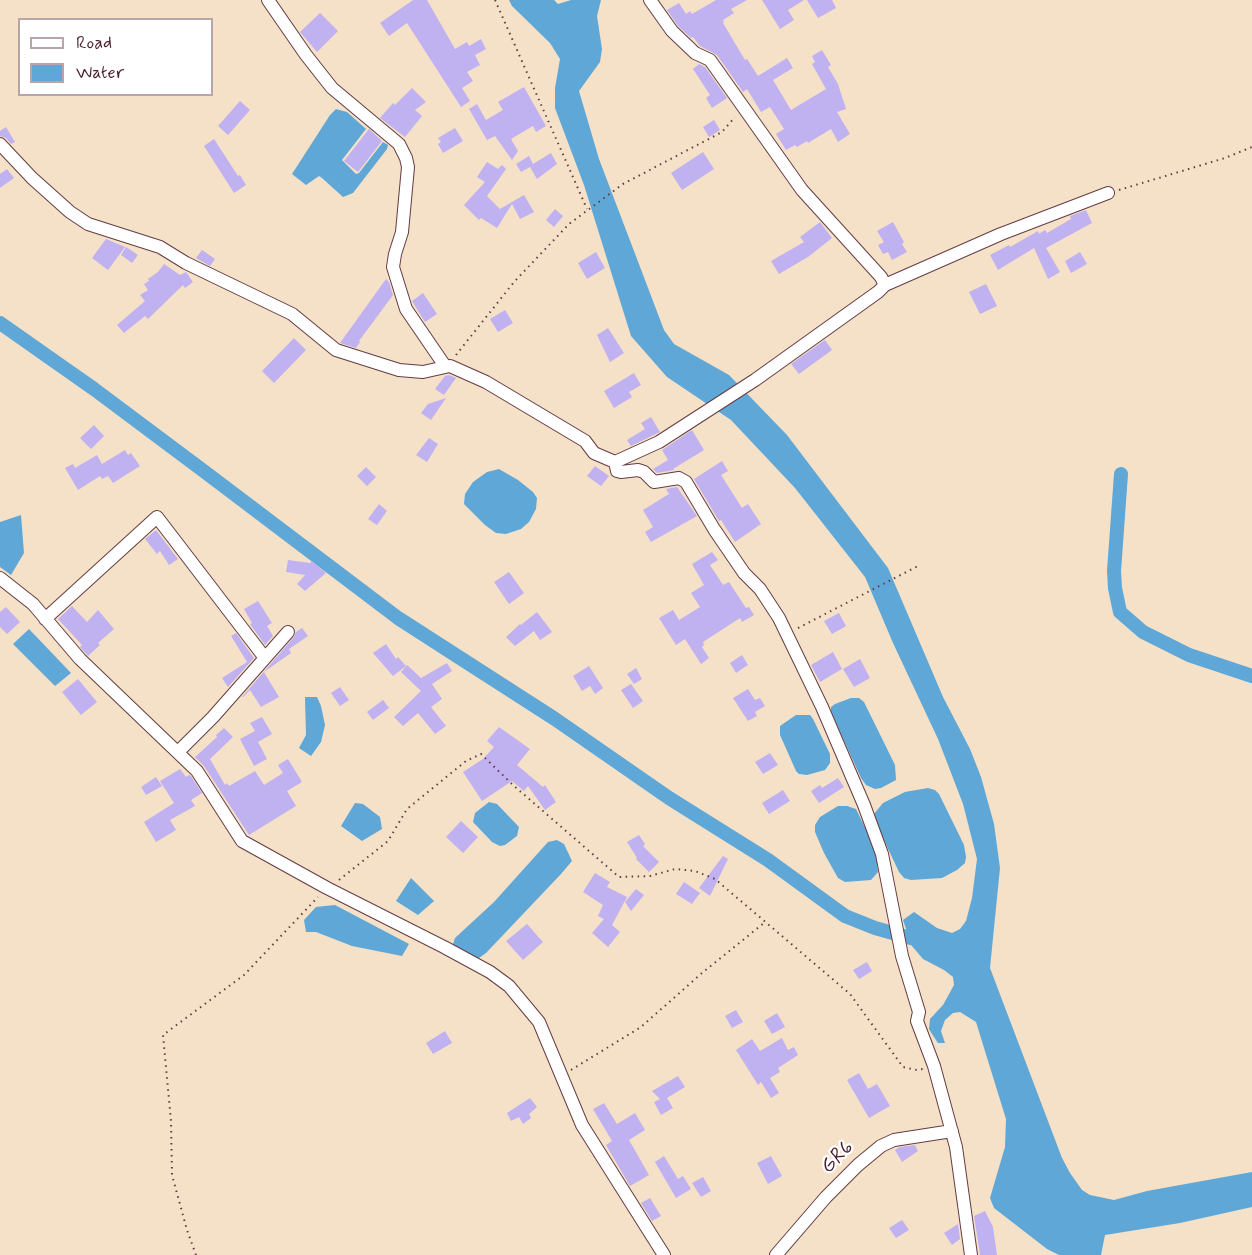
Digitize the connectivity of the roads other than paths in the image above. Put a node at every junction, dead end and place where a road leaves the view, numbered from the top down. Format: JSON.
{"nodes":[{"id":1,"x":268,"y":0,"type":"edge"},
{"id":2,"x":650,"y":0,"type":"edge"},
{"id":3,"x":0,"y":144,"type":"edge"},
{"id":4,"x":1108,"y":194,"type":"road end"},
{"id":5,"x":885,"y":285,"type":"junction"},
{"id":6,"x":446,"y":366,"type":"junction"},
{"id":7,"x":615,"y":462,"type":"junction"},
{"id":8,"x":0,"y":578,"type":"edge"},
{"id":9,"x":45,"y":619,"type":"junction"},
{"id":10,"x":288,"y":632,"type":"dead end"},
{"id":11,"x":265,"y":658,"type":"junction"},
{"id":12,"x":178,"y":752,"type":"junction"},
{"id":13,"x":952,"y":1131,"type":"junction"},
{"id":14,"x":664,"y":1255,"type":"edge"},
{"id":15,"x":776,"y":1255,"type":"edge"},
{"id":16,"x":971,"y":1255,"type":"edge"}],
"edges":[{"from":1,"to":6,"type":"street"},
{"from":2,"to":5,"type":"street"},
{"from":3,"to":6,"type":"street"},
{"from":4,"to":5,"type":"street"},
{"from":5,"to":7,"type":"street"},
{"from":6,"to":7,"type":"street"},
{"from":7,"to":13,"type":"street"},
{"from":8,"to":9,"type":"street"},
{"from":9,"to":11,"type":"street"},
{"from":9,"to":12,"type":"street"},
{"from":10,"to":11,"type":"street"},
{"from":11,"to":12,"type":"street"},
{"from":12,"to":14,"type":"street"},
{"from":13,"to":15,"type":"street","name":"GR6"},
{"from":13,"to":16,"type":"street"}]}
